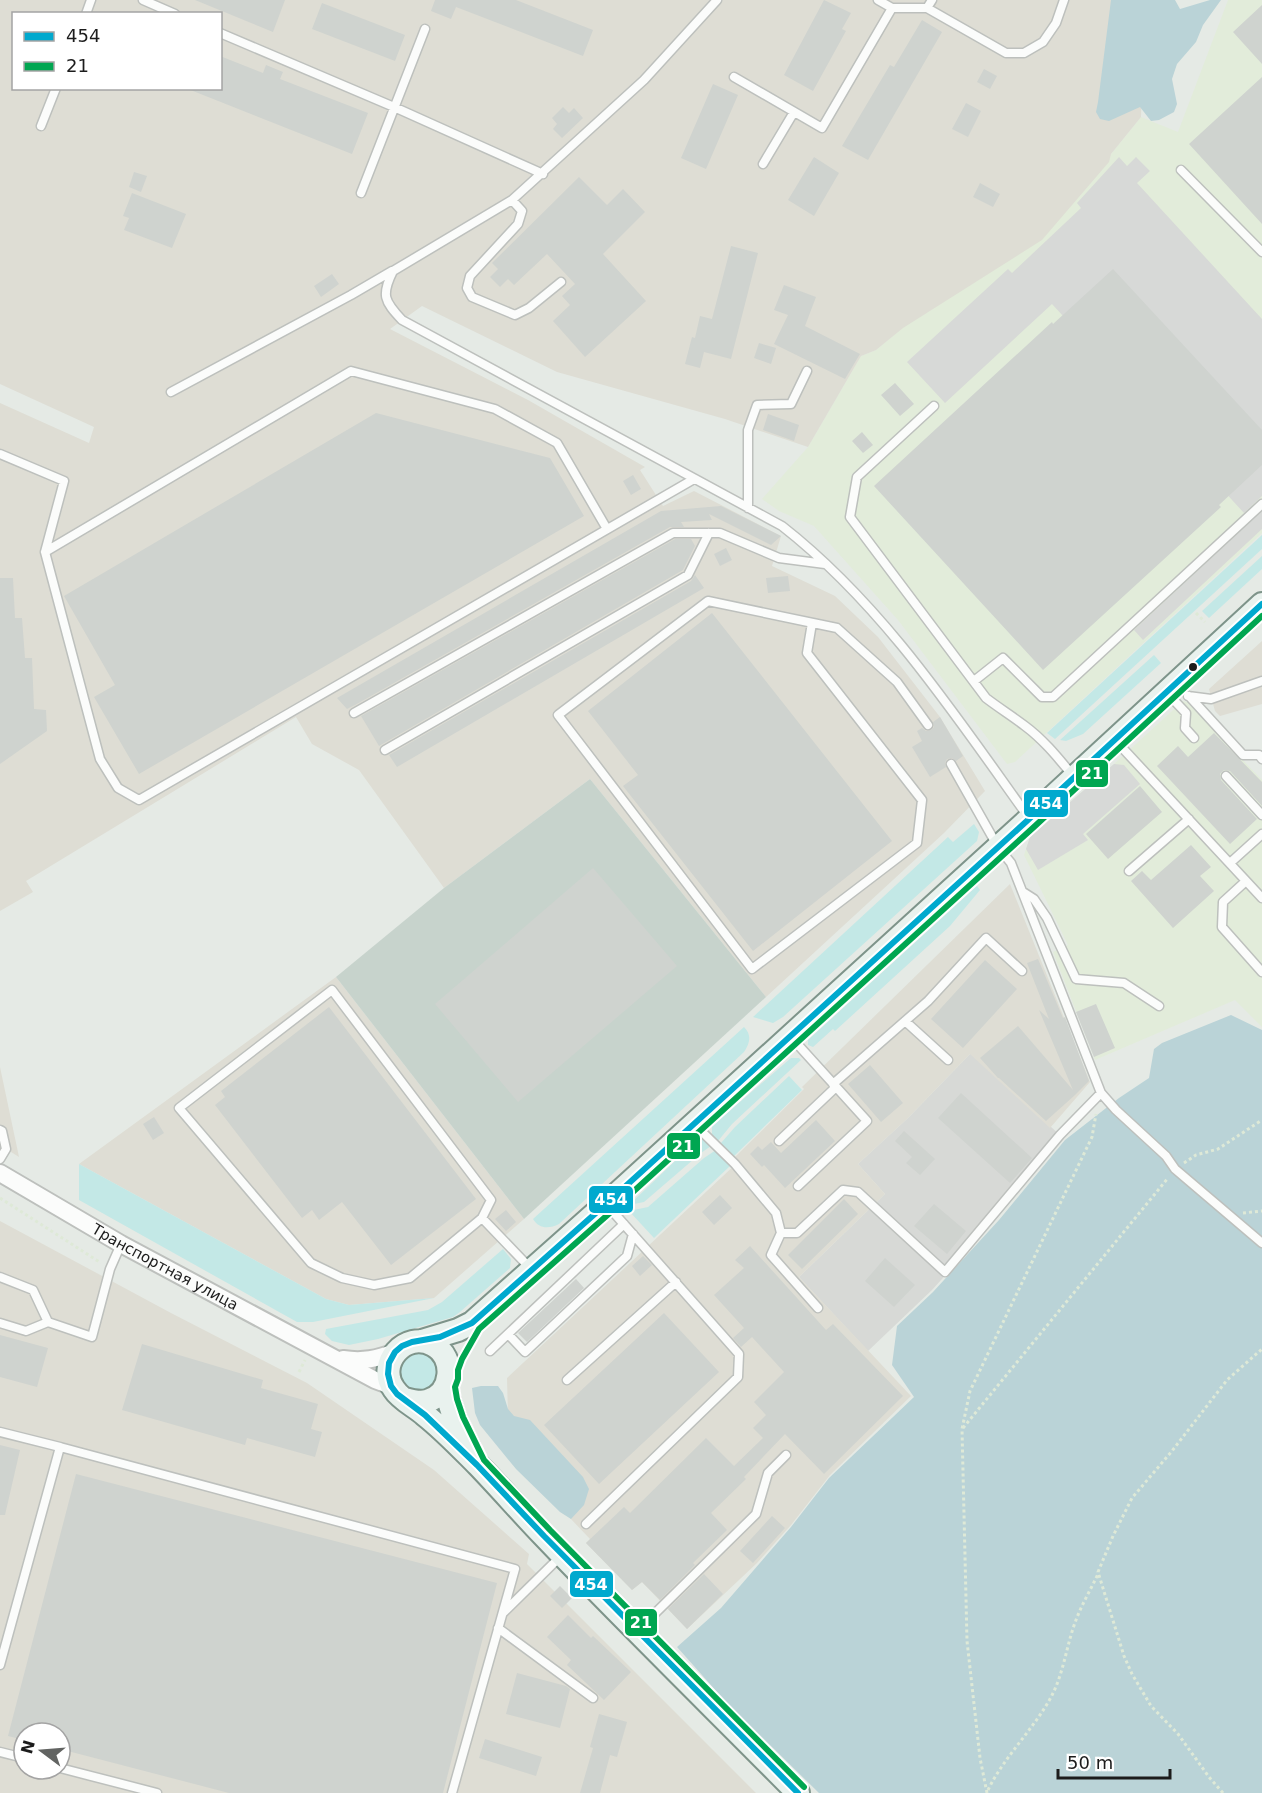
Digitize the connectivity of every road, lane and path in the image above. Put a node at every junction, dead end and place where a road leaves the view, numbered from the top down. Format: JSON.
{"nodes":[{"id":1,"x":143,"y":0,"type":"edge"},
{"id":2,"x":717,"y":0,"type":"edge"},
{"id":3,"x":878,"y":0,"type":"edge"},
{"id":4,"x":1064,"y":0,"type":"edge"},
{"id":5,"x":929,"y":4,"type":"edge"},
{"id":6,"x":892,"y":8,"type":"junction"},
{"id":7,"x":170,"y":12,"type":"edge"},
{"id":8,"x":425,"y":29,"type":"dead end"},
{"id":9,"x":222,"y":34,"type":"edge"},
{"id":10,"x":734,"y":77,"type":"dead end"},
{"id":11,"x":55,"y":90,"type":"edge"},
{"id":12,"x":394,"y":106,"type":"junction"},
{"id":13,"x":794,"y":112,"type":"junction"},
{"id":14,"x":41,"y":126,"type":"dead end"},
{"id":15,"x":763,"y":164,"type":"dead end"},
{"id":16,"x":1181,"y":171,"type":"dead end"},
{"id":17,"x":543,"y":174,"type":"junction"},
{"id":18,"x":361,"y":193,"type":"dead end"},
{"id":19,"x":512,"y":200,"type":"junction"},
{"id":20,"x":1262,"y":252,"type":"edge"},
{"id":21,"x":393,"y":271,"type":"junction"},
{"id":22,"x":561,"y":282,"type":"dead end"},
{"id":23,"x":807,"y":371,"type":"dead end"},
{"id":24,"x":171,"y":392,"type":"dead end"},
{"id":25,"x":934,"y":406,"type":"dead end"},
{"id":26,"x":0,"y":454,"type":"edge"},
{"id":27,"x":694,"y":479,"type":"junction"},
{"id":28,"x":1262,"y":504,"type":"edge"},
{"id":29,"x":748,"y":508,"type":"junction"},
{"id":30,"x":607,"y":529,"type":"junction"},
{"id":31,"x":710,"y":533,"type":"junction"},
{"id":32,"x":45,"y":552,"type":"junction"},
{"id":33,"x":826,"y":564,"type":"junction"},
{"id":34,"x":1262,"y":603,"type":"edge"},
{"id":35,"x":1196,"y":613,"type":"dead end"},
{"id":36,"x":1205,"y":622,"type":"dead end"},
{"id":37,"x":812,"y":623,"type":"junction"},
{"id":38,"x":974,"y":681,"type":"junction"},
{"id":39,"x":1262,"y":681,"type":"edge"},
{"id":40,"x":1176,"y":690,"type":"junction"},
{"id":41,"x":354,"y":713,"type":"dead end"},
{"id":42,"x":928,"y":725,"type":"dead end"},
{"id":43,"x":1194,"y":738,"type":"dead end"},
{"id":44,"x":1115,"y":739,"type":"junction"},
{"id":45,"x":385,"y":750,"type":"dead end"},
{"id":46,"x":1261,"y":755,"type":"edge"},
{"id":47,"x":951,"y":764,"type":"dead end"},
{"id":48,"x":1226,"y":776,"type":"dead end"},
{"id":49,"x":1074,"y":778,"type":"junction"},
{"id":50,"x":1262,"y":815,"type":"edge"},
{"id":51,"x":1029,"y":819,"type":"junction"},
{"id":52,"x":1189,"y":819,"type":"junction"},
{"id":53,"x":1262,"y":834,"type":"edge"},
{"id":54,"x":998,"y":847,"type":"junction"},
{"id":55,"x":1230,"y":863,"type":"junction"},
{"id":56,"x":1129,"y":871,"type":"dead end"},
{"id":57,"x":1246,"y":881,"type":"junction"},
{"id":58,"x":1022,"y":891,"type":"junction"},
{"id":59,"x":1262,"y":898,"type":"edge"},
{"id":60,"x":1022,"y":971,"type":"dead end"},
{"id":61,"x":1262,"y":972,"type":"edge"},
{"id":62,"x":1159,"y":1006,"type":"dead end"},
{"id":63,"x":905,"y":1021,"type":"junction"},
{"id":64,"x":790,"y":1036,"type":"junction"},
{"id":65,"x":948,"y":1060,"type":"dead end"},
{"id":66,"x":835,"y":1086,"type":"junction"},
{"id":67,"x":1101,"y":1093,"type":"junction"},
{"id":68,"x":1262,"y":1120,"type":"edge"},
{"id":69,"x":694,"y":1123,"type":"junction"},
{"id":70,"x":0,"y":1130,"type":"edge"},
{"id":71,"x":779,"y":1141,"type":"dead end"},
{"id":72,"x":0,"y":1159,"type":"edge"},
{"id":73,"x":1175,"y":1169,"type":"junction"},
{"id":74,"x":0,"y":1173,"type":"edge"},
{"id":75,"x":798,"y":1186,"type":"dead end"},
{"id":76,"x":0,"y":1198,"type":"edge"},
{"id":77,"x":606,"y":1204,"type":"junction"},
{"id":78,"x":482,"y":1218,"type":"junction"},
{"id":79,"x":624,"y":1224,"type":"junction"},
{"id":80,"x":781,"y":1233,"type":"junction"},
{"id":81,"x":633,"y":1234,"type":"junction"},
{"id":82,"x":1262,"y":1243,"type":"edge"},
{"id":83,"x":121,"y":1244,"type":"junction"},
{"id":84,"x":110,"y":1269,"type":"junction"},
{"id":85,"x":531,"y":1269,"type":"junction"},
{"id":86,"x":0,"y":1277,"type":"edge"},
{"id":87,"x":676,"y":1282,"type":"junction"},
{"id":88,"x":818,"y":1308,"type":"dead end"},
{"id":89,"x":48,"y":1322,"type":"junction"},
{"id":90,"x":0,"y":1323,"type":"edge"},
{"id":91,"x":472,"y":1323,"type":"junction"},
{"id":92,"x":508,"y":1334,"type":"junction"},
{"id":93,"x":422,"y":1341,"type":"junction"},
{"id":94,"x":1262,"y":1349,"type":"edge"},
{"id":95,"x":490,"y":1351,"type":"dead end"},
{"id":96,"x":395,"y":1352,"type":"junction"},
{"id":97,"x":334,"y":1358,"type":"junction"},
{"id":98,"x":306,"y":1359,"type":"dead end"},
{"id":99,"x":299,"y":1372,"type":"dead end"},
{"id":100,"x":447,"y":1377,"type":"junction"},
{"id":101,"x":567,"y":1380,"type":"dead end"},
{"id":102,"x":398,"y":1393,"type":"junction"},
{"id":103,"x":962,"y":1429,"type":"junction"},
{"id":104,"x":0,"y":1432,"type":"edge"},
{"id":105,"x":60,"y":1447,"type":"junction"},
{"id":106,"x":786,"y":1455,"type":"dead end"},
{"id":107,"x":477,"y":1465,"type":"junction"},
{"id":108,"x":586,"y":1524,"type":"dead end"},
{"id":109,"x":562,"y":1555,"type":"junction"},
{"id":110,"x":1098,"y":1572,"type":"junction"},
{"id":111,"x":502,"y":1614,"type":"junction"},
{"id":112,"x":498,"y":1628,"type":"junction"},
{"id":113,"x":637,"y":1631,"type":"junction"},
{"id":114,"x":0,"y":1665,"type":"edge"},
{"id":115,"x":593,"y":1698,"type":"dead end"},
{"id":116,"x":72,"y":1771,"type":"edge"},
{"id":117,"x":987,"y":1792,"type":"edge"},
{"id":118,"x":157,"y":1793,"type":"edge"},
{"id":119,"x":452,"y":1793,"type":"edge"},
{"id":120,"x":798,"y":1793,"type":"edge"},
{"id":121,"x":1223,"y":1793,"type":"edge"}],
"edges":[{"from":1,"to":7,"type":"lane"},
{"from":2,"to":17,"type":"lane"},
{"from":3,"to":6,"type":"lane"},
{"from":4,"to":5,"type":"lane"},
{"from":5,"to":6,"type":"lane"},
{"from":6,"to":13,"type":"lane"},
{"from":8,"to":12,"type":"lane"},
{"from":9,"to":12,"type":"lane"},
{"from":10,"to":13,"type":"lane"},
{"from":11,"to":14,"type":"lane"},
{"from":12,"to":17,"type":"lane"},
{"from":12,"to":18,"type":"lane"},
{"from":13,"to":15,"type":"lane"},
{"from":16,"to":20,"type":"lane"},
{"from":17,"to":19,"type":"lane"},
{"from":19,"to":21,"type":"lane"},
{"from":19,"to":22,"type":"lane"},
{"from":21,"to":24,"type":"lane"},
{"from":21,"to":27,"type":"lane"},
{"from":23,"to":29,"type":"lane"},
{"from":25,"to":38,"type":"lane"},
{"from":26,"to":32,"type":"lane"},
{"from":27,"to":29,"type":"lane"},
{"from":27,"to":30,"type":"lane"},
{"from":28,"to":38,"type":"lane"},
{"from":29,"to":33,"type":"lane"},
{"from":30,"to":32,"type":"lane"},
{"from":30,"to":32,"type":"lane"},
{"from":31,"to":33,"type":"lane"},
{"from":31,"to":41,"type":"lane"},
{"from":31,"to":45,"type":"lane"},
{"from":33,"to":51,"type":"lane"},
{"from":34,"to":40,"type":"street"},
{"from":35,"to":36,"type":"path"},
{"from":37,"to":37,"type":"lane"},
{"from":37,"to":42,"type":"lane"},
{"from":38,"to":49,"type":"lane"},
{"from":39,"to":40,"type":"lane"},
{"from":40,"to":43,"type":"lane"},
{"from":40,"to":44,"type":"street"},
{"from":40,"to":46,"type":"lane"},
{"from":44,"to":49,"type":"street"},
{"from":44,"to":52,"type":"lane"},
{"from":47,"to":54,"type":"lane"},
{"from":48,"to":50,"type":"lane"},
{"from":49,"to":51,"type":"street"},
{"from":51,"to":54,"type":"street"},
{"from":52,"to":55,"type":"lane"},
{"from":52,"to":56,"type":"lane"},
{"from":53,"to":55,"type":"lane"},
{"from":54,"to":58,"type":"lane"},
{"from":54,"to":64,"type":"street"},
{"from":55,"to":57,"type":"lane"},
{"from":57,"to":59,"type":"lane"},
{"from":57,"to":61,"type":"lane"},
{"from":58,"to":62,"type":"lane"},
{"from":58,"to":67,"type":"lane"},
{"from":60,"to":63,"type":"lane"},
{"from":63,"to":65,"type":"lane"},
{"from":63,"to":66,"type":"lane"},
{"from":64,"to":66,"type":"lane"},
{"from":64,"to":69,"type":"street"},
{"from":66,"to":71,"type":"lane"},
{"from":66,"to":75,"type":"lane"},
{"from":67,"to":73,"type":"lane"},
{"from":67,"to":80,"type":"lane"},
{"from":67,"to":103,"type":"path"},
{"from":68,"to":73,"type":"path"},
{"from":69,"to":77,"type":"street"},
{"from":69,"to":80,"type":"lane"},
{"from":70,"to":72,"type":"lane"},
{"from":73,"to":82,"type":"lane"},
{"from":73,"to":103,"type":"path"},
{"from":74,"to":83,"type":"street","name":"Транспортная улица"},
{"from":76,"to":84,"type":"path"},
{"from":77,"to":79,"type":"lane"},
{"from":77,"to":85,"type":"street"},
{"from":78,"to":78,"type":"lane"},
{"from":78,"to":85,"type":"lane"},
{"from":79,"to":81,"type":"lane"},
{"from":79,"to":92,"type":"lane"},
{"from":80,"to":88,"type":"lane"},
{"from":81,"to":87,"type":"lane"},
{"from":81,"to":92,"type":"lane"},
{"from":83,"to":84,"type":"lane"},
{"from":83,"to":97,"type":"street","name":"Транспортная улица"},
{"from":84,"to":89,"type":"lane"},
{"from":85,"to":91,"type":"street"},
{"from":86,"to":89,"type":"lane"},
{"from":87,"to":101,"type":"lane"},
{"from":87,"to":108,"type":"lane"},
{"from":89,"to":90,"type":"lane"},
{"from":91,"to":93,"type":"street"},
{"from":91,"to":100,"type":"street"},
{"from":92,"to":95,"type":"lane"},
{"from":93,"to":96,"type":"street"},
{"from":93,"to":100,"type":"street"},
{"from":94,"to":110,"type":"path"},
{"from":96,"to":97,"type":"street"},
{"from":96,"to":102,"type":"street"},
{"from":97,"to":102,"type":"street","name":"Транспортная улица"},
{"from":98,"to":99,"type":"path"},
{"from":100,"to":102,"type":"street"},
{"from":100,"to":107,"type":"street"},
{"from":102,"to":107,"type":"street"},
{"from":103,"to":117,"type":"path"},
{"from":104,"to":105,"type":"lane"},
{"from":105,"to":111,"type":"lane"},
{"from":105,"to":114,"type":"lane"},
{"from":106,"to":113,"type":"lane"},
{"from":107,"to":109,"type":"street"},
{"from":109,"to":111,"type":"lane"},
{"from":109,"to":113,"type":"street"},
{"from":110,"to":117,"type":"path"},
{"from":110,"to":121,"type":"path"},
{"from":111,"to":112,"type":"lane"},
{"from":112,"to":115,"type":"lane"},
{"from":112,"to":119,"type":"lane"},
{"from":113,"to":120,"type":"street"},
{"from":116,"to":118,"type":"lane"}]}
